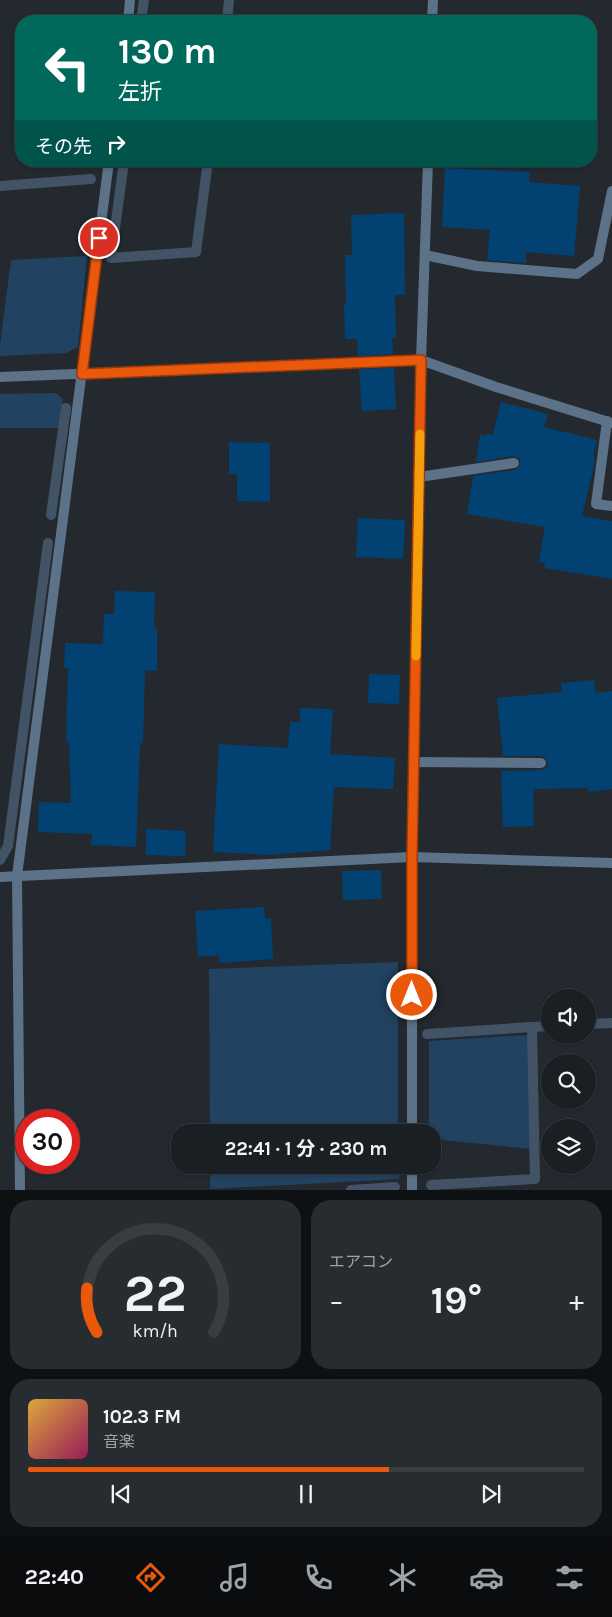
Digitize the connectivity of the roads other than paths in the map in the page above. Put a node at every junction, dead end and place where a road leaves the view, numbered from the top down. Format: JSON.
{"nodes":[{"id":1,"x":130,"y":0,"type":"edge"},
{"id":2,"x":433,"y":0,"type":"edge"},
{"id":3,"x":129,"y":15,"type":"edge"},
{"id":4,"x":432,"y":15,"type":"edge"},
{"id":5,"x":108,"y":167,"type":"edge"},
{"id":6,"x":428,"y":167,"type":"edge"},
{"id":7,"x":612,"y":191,"type":"edge"},
{"id":8,"x":425,"y":255,"type":"junction"},
{"id":9,"x":421,"y":360,"type":"junction"},
{"id":10,"x":82,"y":374,"type":"junction"},
{"id":11,"x":0,"y":377,"type":"edge"},
{"id":12,"x":610,"y":422,"type":"edge"},
{"id":13,"x":514,"y":463,"type":"dead end"},
{"id":14,"x":420,"y":477,"type":"junction"},
{"id":15,"x":612,"y":506,"type":"edge"},
{"id":16,"x":414,"y":762,"type":"junction"},
{"id":17,"x":541,"y":763,"type":"dead end"},
{"id":18,"x":412,"y":857,"type":"junction"},
{"id":19,"x":612,"y":863,"type":"edge"},
{"id":20,"x":17,"y":876,"type":"junction"},
{"id":21,"x":0,"y":877,"type":"edge"},
{"id":22,"x":412,"y":1124,"type":"edge"},
{"id":23,"x":412,"y":1174,"type":"edge"},
{"id":24,"x":20,"y":1190,"type":"edge"},
{"id":25,"x":412,"y":1190,"type":"edge"}],
"edges":[{"from":1,"to":3,"type":"street"},
{"from":2,"to":4,"type":"street"},
{"from":5,"to":10,"type":"street"},
{"from":6,"to":8,"type":"street"},
{"from":7,"to":8,"type":"street"},
{"from":8,"to":9,"type":"street"},
{"from":9,"to":10,"type":"street"},
{"from":9,"to":12,"type":"street"},
{"from":9,"to":14,"type":"street"},
{"from":10,"to":11,"type":"street"},
{"from":10,"to":20,"type":"street"},
{"from":12,"to":15,"type":"street"},
{"from":13,"to":14,"type":"street"},
{"from":14,"to":16,"type":"street"},
{"from":16,"to":17,"type":"street"},
{"from":16,"to":18,"type":"street"},
{"from":18,"to":19,"type":"street"},
{"from":18,"to":20,"type":"street"},
{"from":18,"to":22,"type":"street"},
{"from":20,"to":21,"type":"street"},
{"from":20,"to":24,"type":"street"},
{"from":23,"to":25,"type":"street"}]}
